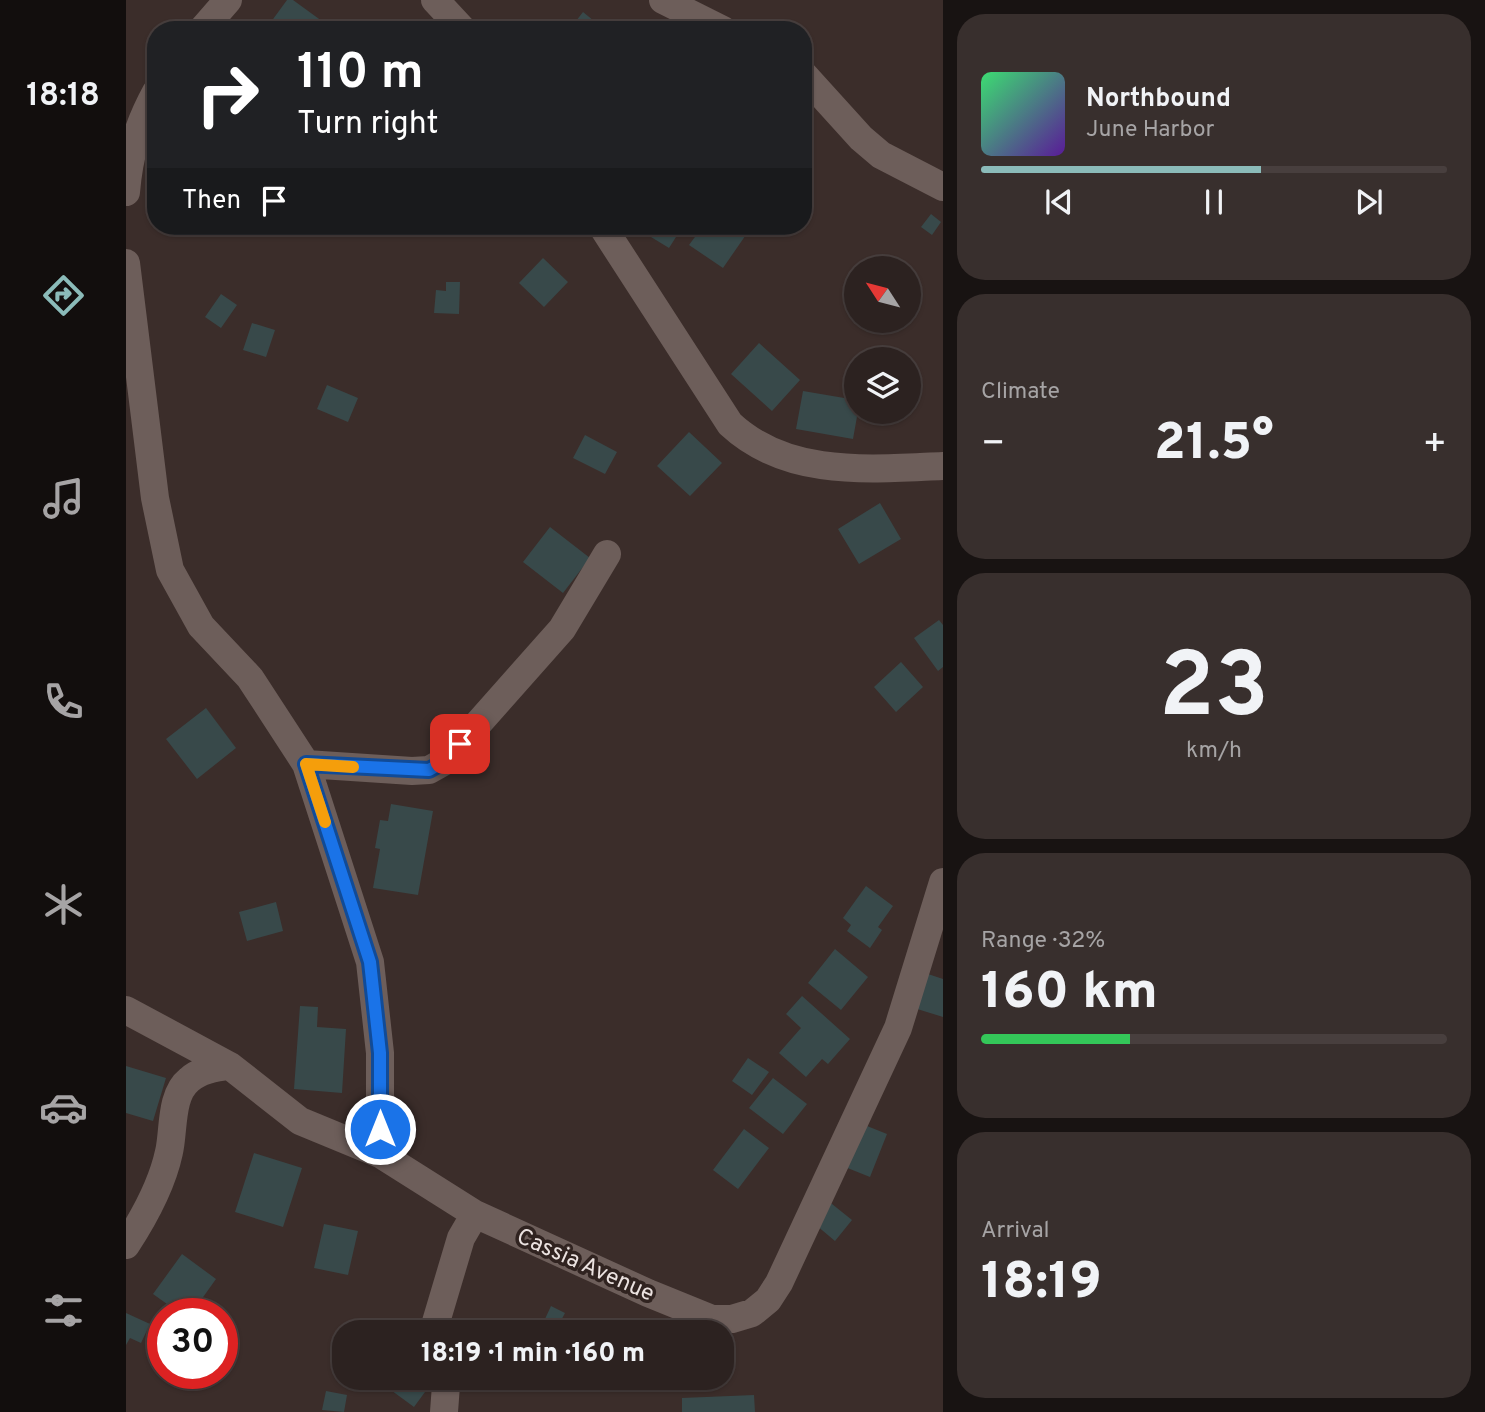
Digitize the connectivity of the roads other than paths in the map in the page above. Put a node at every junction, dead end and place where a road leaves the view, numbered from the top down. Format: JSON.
{"nodes":[{"id":1,"x":228,"y":0,"type":"edge"},
{"id":2,"x":435,"y":0,"type":"edge"},
{"id":3,"x":663,"y":0,"type":"edge"},
{"id":4,"x":210,"y":21,"type":"edge"},
{"id":5,"x":455,"y":21,"type":"edge"},
{"id":6,"x":705,"y":21,"type":"edge"},
{"id":7,"x":812,"y":84,"type":"edge"},
{"id":8,"x":147,"y":109,"type":"edge"},
{"id":9,"x":943,"y":187,"type":"edge"},
{"id":10,"x":126,"y":191,"type":"edge"},
{"id":11,"x":609,"y":235,"type":"edge"},
{"id":12,"x":126,"y":263,"type":"edge"},
{"id":13,"x":943,"y":466,"type":"edge"},
{"id":14,"x":607,"y":554,"type":"dead end"},
{"id":15,"x":306,"y":764,"type":"junction"},
{"id":16,"x":943,"y":882,"type":"edge"},
{"id":17,"x":126,"y":1010,"type":"edge"},
{"id":18,"x":230,"y":1066,"type":"junction"},
{"id":19,"x":380,"y":1154,"type":"junction"},
{"id":20,"x":475,"y":1214,"type":"junction"},
{"id":21,"x":126,"y":1245,"type":"edge"},
{"id":22,"x":437,"y":1320,"type":"edge"},
{"id":23,"x":446,"y":1390,"type":"edge"},
{"id":24,"x":444,"y":1412,"type":"edge"}],
"edges":[{"from":1,"to":4,"type":"street"},
{"from":2,"to":5,"type":"street"},
{"from":3,"to":6,"type":"street"},
{"from":7,"to":9,"type":"street"},
{"from":8,"to":10,"type":"street"},
{"from":11,"to":13,"type":"street"},
{"from":12,"to":15,"type":"street"},
{"from":14,"to":15,"type":"street"},
{"from":15,"to":19,"type":"street"},
{"from":16,"to":20,"type":"street","name":"Cassia Avenue"},
{"from":17,"to":18,"type":"street","name":"Cassia Avenue"},
{"from":18,"to":19,"type":"street","name":"Cassia Avenue"},
{"from":18,"to":21,"type":"street"},
{"from":19,"to":20,"type":"street","name":"Cassia Avenue"},
{"from":20,"to":22,"type":"street"},
{"from":23,"to":24,"type":"street"}]}
